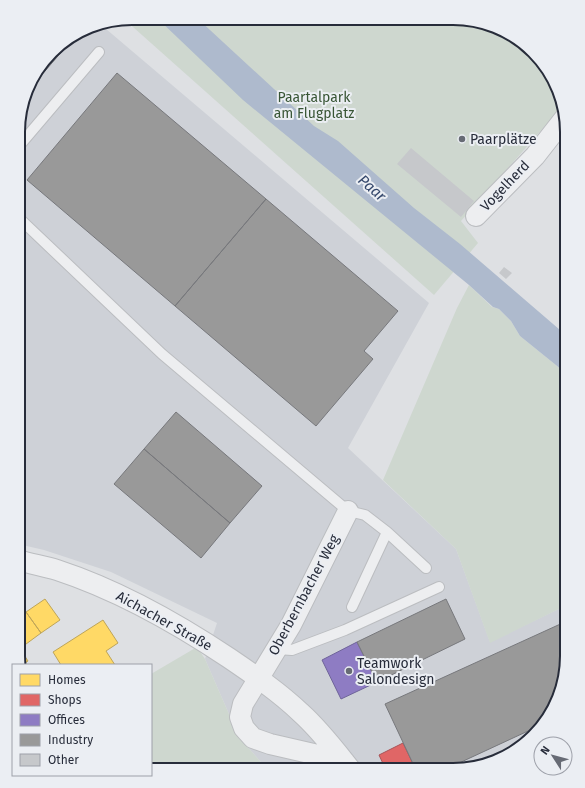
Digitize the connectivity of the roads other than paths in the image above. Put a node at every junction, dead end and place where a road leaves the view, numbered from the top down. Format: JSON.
{"nodes":[{"id":1,"x":99,"y":52,"type":"dead end"},
{"id":2,"x":559,"y":125,"type":"edge"},
{"id":3,"x":25,"y":139,"type":"edge"},
{"id":4,"x":476,"y":216,"type":"dead end"},
{"id":5,"x":25,"y":224,"type":"edge"},
{"id":6,"x":348,"y":511,"type":"junction"},
{"id":7,"x":388,"y":532,"type":"junction"},
{"id":8,"x":25,"y":566,"type":"edge"},
{"id":9,"x":426,"y":568,"type":"dead end"},
{"id":10,"x":439,"y":587,"type":"dead end"},
{"id":11,"x":352,"y":606,"type":"dead end"},
{"id":12,"x":277,"y":649,"type":"junction"},
{"id":13,"x":259,"y":678,"type":"junction"},
{"id":14,"x":337,"y":763,"type":"edge"},
{"id":15,"x":346,"y":763,"type":"edge"}],
"edges":[{"from":1,"to":3,"type":"lane"},
{"from":2,"to":4,"type":"street","name":"Vogelherd"},
{"from":5,"to":6,"type":"lane"},
{"from":6,"to":7,"type":"lane"},
{"from":6,"to":12,"type":"street","name":"Oberbernbacher Weg"},
{"from":7,"to":9,"type":"lane"},
{"from":7,"to":11,"type":"lane"},
{"from":8,"to":13,"type":"street","name":"Aichacher Straße"},
{"from":10,"to":12,"type":"lane"},
{"from":12,"to":13,"type":"street","name":"Oberbernbacher Weg"},
{"from":13,"to":14,"type":"street","name":"Oberbernbacher Weg"},
{"from":13,"to":15,"type":"street","name":"Oberbernbacher Weg"}]}
